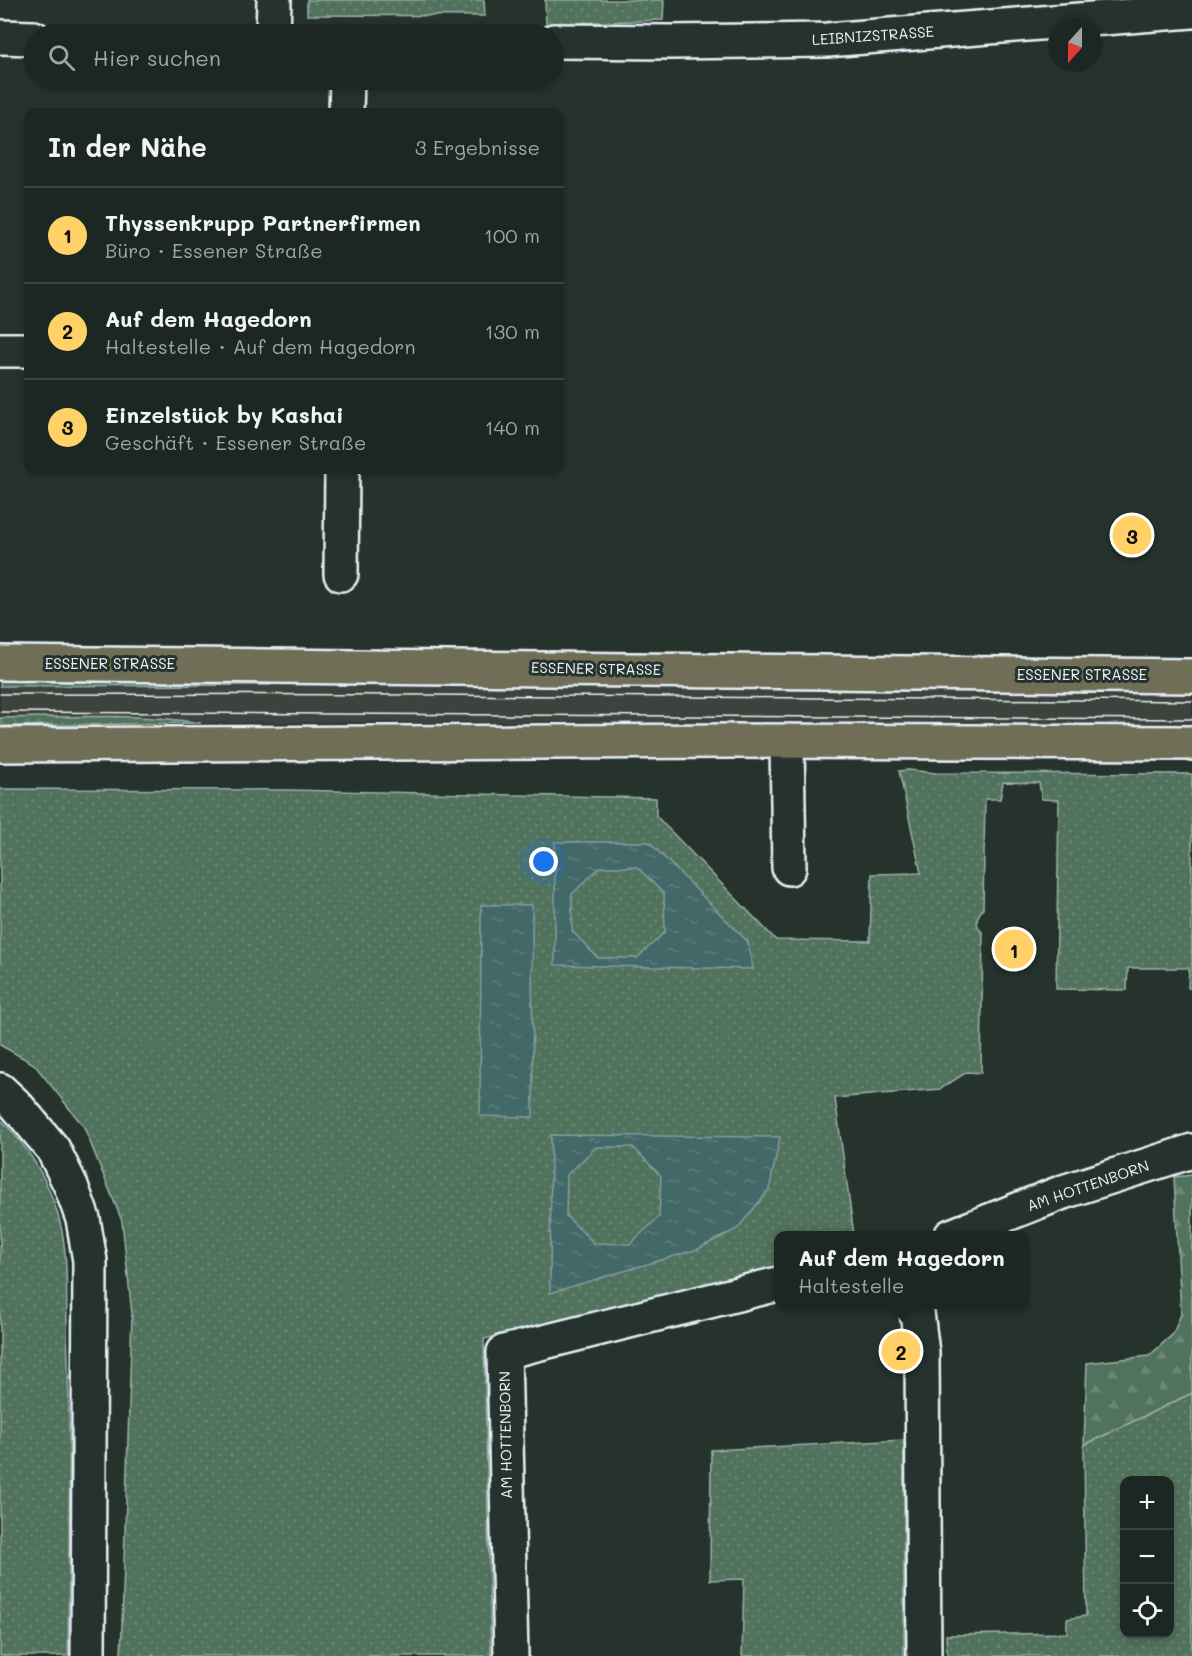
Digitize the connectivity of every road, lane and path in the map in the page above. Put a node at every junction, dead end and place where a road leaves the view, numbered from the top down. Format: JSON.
{"nodes":[{"id":1,"x":274,"y":0,"type":"edge"},
{"id":2,"x":1081,"y":10,"type":"edge"},
{"id":3,"x":1192,"y":11,"type":"edge"},
{"id":4,"x":273,"y":24,"type":"edge"},
{"id":5,"x":0,"y":37,"type":"edge"},
{"id":6,"x":24,"y":38,"type":"edge"},
{"id":7,"x":564,"y":41,"type":"edge"},
{"id":8,"x":347,"y":90,"type":"edge"},
{"id":9,"x":346,"y":108,"type":"edge"},
{"id":10,"x":0,"y":350,"type":"edge"},
{"id":11,"x":24,"y":350,"type":"edge"},
{"id":12,"x":342,"y":474,"type":"edge"},
{"id":13,"x":341,"y":574,"type":"dead end"},
{"id":14,"x":0,"y":663,"type":"edge"},
{"id":15,"x":1192,"y":676,"type":"edge"},
{"id":16,"x":787,"y":742,"type":"junction"},
{"id":17,"x":1192,"y":743,"type":"edge"},
{"id":18,"x":0,"y":745,"type":"edge"},
{"id":19,"x":789,"y":868,"type":"dead end"},
{"id":20,"x":0,"y":1090,"type":"edge"},
{"id":21,"x":1192,"y":1152,"type":"edge"},
{"id":22,"x":964,"y":1231,"type":"edge"},
{"id":23,"x":774,"y":1285,"type":"edge"},
{"id":24,"x":916,"y":1309,"type":"edge"},
{"id":25,"x":88,"y":1656,"type":"edge"},
{"id":26,"x":511,"y":1656,"type":"edge"},
{"id":27,"x":924,"y":1656,"type":"edge"}],
"edges":[{"from":1,"to":4,"type":"street"},
{"from":2,"to":3,"type":"street","name":"LEIBNIZSTRASSE"},
{"from":2,"to":7,"type":"street","name":"LEIBNIZSTRASSE"},
{"from":5,"to":6,"type":"street"},
{"from":8,"to":9,"type":"street"},
{"from":10,"to":11,"type":"street"},
{"from":12,"to":13,"type":"street"},
{"from":14,"to":15,"type":"main road","name":"ESSENER STRASSE"},
{"from":16,"to":17,"type":"main road"},
{"from":16,"to":18,"type":"main road"},
{"from":16,"to":19,"type":"street"},
{"from":20,"to":25,"type":"street"},
{"from":21,"to":22,"type":"street","name":"AM HOTTENBORN"},
{"from":23,"to":26,"type":"street","name":"AM HOTTENBORN"},
{"from":24,"to":27,"type":"street"}]}
